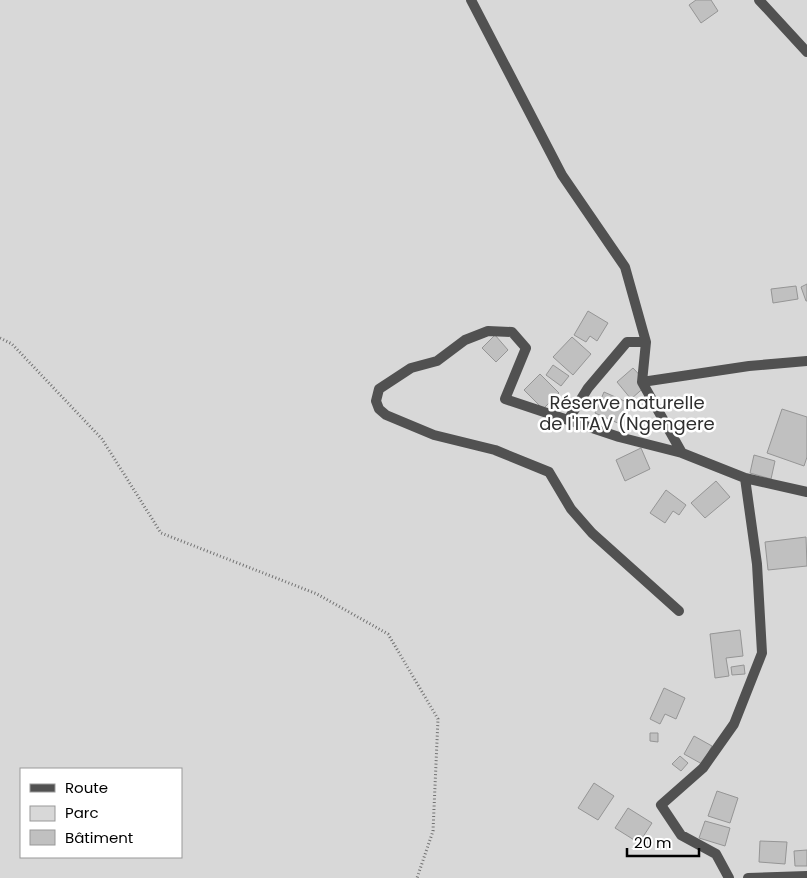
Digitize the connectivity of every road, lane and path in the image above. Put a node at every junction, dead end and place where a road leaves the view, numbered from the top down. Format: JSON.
{"nodes":[{"id":1,"x":471,"y":0,"type":"edge"},
{"id":2,"x":759,"y":0,"type":"edge"},
{"id":3,"x":807,"y":52,"type":"edge"},
{"id":4,"x":0,"y":338,"type":"edge"},
{"id":5,"x":646,"y":342,"type":"junction"},
{"id":6,"x":807,"y":361,"type":"edge"},
{"id":7,"x":642,"y":382,"type":"junction"},
{"id":8,"x":568,"y":420,"type":"junction"},
{"id":9,"x":682,"y":453,"type":"junction"},
{"id":10,"x":744,"y":478,"type":"junction"},
{"id":11,"x":807,"y":492,"type":"edge"},
{"id":12,"x":679,"y":611,"type":"dead end"},
{"id":13,"x":807,"y":876,"type":"edge"},
{"id":14,"x":418,"y":878,"type":"edge"},
{"id":15,"x":729,"y":878,"type":"edge"},
{"id":16,"x":748,"y":878,"type":"edge"}],
"edges":[{"from":1,"to":5,"type":"street"},
{"from":2,"to":3,"type":"street"},
{"from":4,"to":14,"type":"path"},
{"from":5,"to":7,"type":"street"},
{"from":5,"to":8,"type":"street"},
{"from":6,"to":7,"type":"street"},
{"from":7,"to":9,"type":"street"},
{"from":8,"to":9,"type":"street"},
{"from":8,"to":12,"type":"street"},
{"from":9,"to":10,"type":"street"},
{"from":10,"to":11,"type":"street"},
{"from":10,"to":15,"type":"street"},
{"from":13,"to":16,"type":"street"}]}
